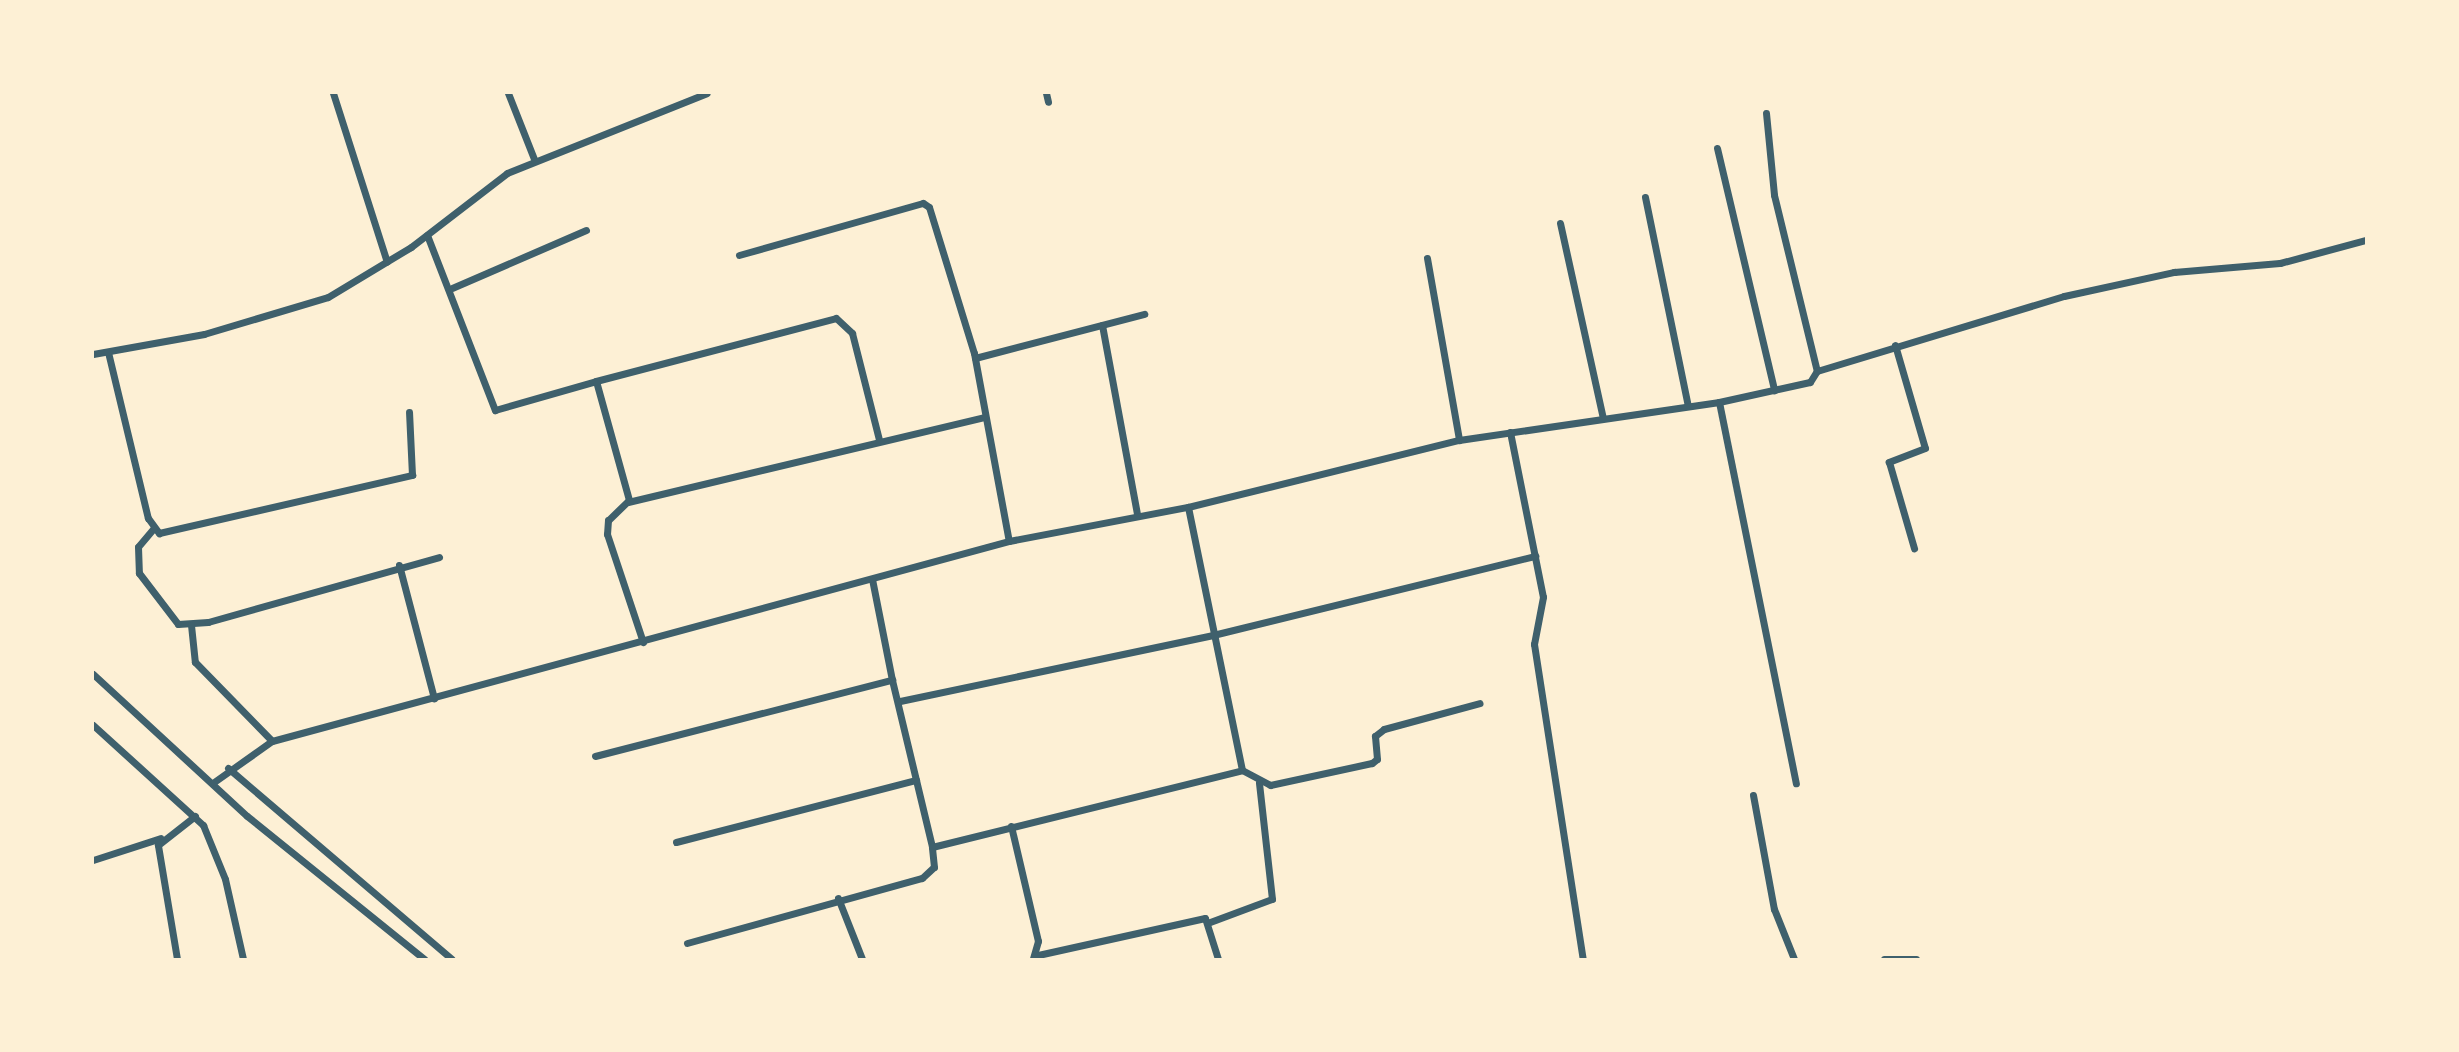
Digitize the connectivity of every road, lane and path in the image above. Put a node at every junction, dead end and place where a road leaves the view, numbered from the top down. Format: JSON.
{"nodes":[{"id":1,"x":333,"y":93,"type":"edge"},
{"id":2,"x":508,"y":93,"type":"edge"},
{"id":3,"x":707,"y":93,"type":"edge"},
{"id":4,"x":1046,"y":93,"type":"edge"},
{"id":5,"x":1048,"y":102,"type":"dead end"},
{"id":6,"x":1766,"y":113,"type":"dead end"},
{"id":7,"x":1717,"y":148,"type":"dead end"},
{"id":8,"x":534,"y":159,"type":"junction"},
{"id":9,"x":1646,"y":197,"type":"dead end"},
{"id":10,"x":1560,"y":223,"type":"dead end"},
{"id":11,"x":586,"y":230,"type":"dead end"},
{"id":12,"x":427,"y":235,"type":"junction"},
{"id":13,"x":2366,"y":240,"type":"edge"},
{"id":14,"x":739,"y":255,"type":"dead end"},
{"id":15,"x":1427,"y":258,"type":"dead end"},
{"id":16,"x":387,"y":262,"type":"junction"},
{"id":17,"x":452,"y":288,"type":"junction"},
{"id":18,"x":1144,"y":314,"type":"dead end"},
{"id":19,"x":1102,"y":325,"type":"junction"},
{"id":20,"x":1895,"y":345,"type":"junction"},
{"id":21,"x":108,"y":352,"type":"junction"},
{"id":22,"x":93,"y":354,"type":"edge"},
{"id":23,"x":975,"y":358,"type":"junction"},
{"id":24,"x":1817,"y":371,"type":"junction"},
{"id":25,"x":596,"y":381,"type":"junction"},
{"id":26,"x":1774,"y":390,"type":"junction"},
{"id":27,"x":1718,"y":402,"type":"junction"},
{"id":28,"x":1688,"y":406,"type":"junction"},
{"id":29,"x":409,"y":412,"type":"dead end"},
{"id":30,"x":984,"y":417,"type":"junction"},
{"id":31,"x":1603,"y":418,"type":"junction"},
{"id":32,"x":1510,"y":432,"type":"junction"},
{"id":33,"x":879,"y":440,"type":"junction"},
{"id":34,"x":1459,"y":440,"type":"junction"},
{"id":35,"x":628,"y":502,"type":"junction"},
{"id":36,"x":1188,"y":507,"type":"junction"},
{"id":37,"x":1137,"y":514,"type":"junction"},
{"id":38,"x":153,"y":529,"type":"junction"},
{"id":39,"x":1009,"y":541,"type":"junction"},
{"id":40,"x":1914,"y":548,"type":"dead end"},
{"id":41,"x":439,"y":556,"type":"dead end"},
{"id":42,"x":1535,"y":556,"type":"junction"},
{"id":43,"x":399,"y":565,"type":"junction"},
{"id":44,"x":872,"y":579,"type":"junction"},
{"id":45,"x":191,"y":625,"type":"junction"},
{"id":46,"x":1213,"y":635,"type":"junction"},
{"id":47,"x":643,"y":642,"type":"junction"},
{"id":48,"x":93,"y":674,"type":"edge"},
{"id":49,"x":892,"y":680,"type":"junction"},
{"id":50,"x":434,"y":698,"type":"junction"},
{"id":51,"x":900,"y":701,"type":"junction"},
{"id":52,"x":1480,"y":703,"type":"dead end"},
{"id":53,"x":93,"y":725,"type":"edge"},
{"id":54,"x":272,"y":741,"type":"junction"},
{"id":55,"x":595,"y":756,"type":"dead end"},
{"id":56,"x":228,"y":768,"type":"junction"},
{"id":57,"x":1242,"y":771,"type":"junction"},
{"id":58,"x":916,"y":780,"type":"junction"},
{"id":59,"x":214,"y":782,"type":"junction"},
{"id":60,"x":1259,"y":783,"type":"junction"},
{"id":61,"x":1796,"y":783,"type":"dead end"},
{"id":62,"x":1753,"y":794,"type":"dead end"},
{"id":63,"x":195,"y":816,"type":"junction"},
{"id":64,"x":1011,"y":826,"type":"junction"},
{"id":65,"x":161,"y":838,"type":"junction"},
{"id":66,"x":676,"y":842,"type":"dead end"},
{"id":67,"x":932,"y":847,"type":"junction"},
{"id":68,"x":93,"y":860,"type":"edge"},
{"id":69,"x":838,"y":898,"type":"junction"},
{"id":70,"x":1210,"y":922,"type":"junction"},
{"id":71,"x":687,"y":943,"type":"dead end"},
{"id":72,"x":1036,"y":957,"type":"edge"},
{"id":73,"x":177,"y":959,"type":"edge"},
{"id":74,"x":243,"y":959,"type":"edge"},
{"id":75,"x":424,"y":959,"type":"edge"},
{"id":76,"x":452,"y":959,"type":"edge"},
{"id":77,"x":862,"y":959,"type":"edge"},
{"id":78,"x":1218,"y":959,"type":"edge"},
{"id":79,"x":1583,"y":959,"type":"edge"},
{"id":80,"x":1794,"y":959,"type":"edge"},
{"id":81,"x":1884,"y":959,"type":"edge"},
{"id":82,"x":1916,"y":959,"type":"edge"}],
"edges":[{"from":1,"to":16,"type":"street"},
{"from":2,"to":8,"type":"street"},
{"from":3,"to":8,"type":"street"},
{"from":4,"to":5,"type":"street"},
{"from":6,"to":24,"type":"street"},
{"from":7,"to":26,"type":"street"},
{"from":8,"to":12,"type":"street"},
{"from":9,"to":28,"type":"street"},
{"from":10,"to":31,"type":"street"},
{"from":11,"to":17,"type":"street"},
{"from":12,"to":16,"type":"street"},
{"from":12,"to":17,"type":"street"},
{"from":13,"to":20,"type":"street"},
{"from":14,"to":23,"type":"street"},
{"from":15,"to":34,"type":"street"},
{"from":16,"to":21,"type":"street"},
{"from":17,"to":25,"type":"street"},
{"from":18,"to":19,"type":"street"},
{"from":19,"to":23,"type":"street"},
{"from":19,"to":37,"type":"street"},
{"from":20,"to":24,"type":"street"},
{"from":20,"to":40,"type":"street"},
{"from":21,"to":22,"type":"street"},
{"from":21,"to":38,"type":"street"},
{"from":23,"to":30,"type":"street"},
{"from":24,"to":26,"type":"street"},
{"from":25,"to":33,"type":"street"},
{"from":25,"to":35,"type":"street"},
{"from":26,"to":27,"type":"street"},
{"from":27,"to":28,"type":"street"},
{"from":27,"to":61,"type":"street"},
{"from":28,"to":31,"type":"street"},
{"from":29,"to":38,"type":"street"},
{"from":30,"to":33,"type":"street"},
{"from":30,"to":39,"type":"street"},
{"from":31,"to":32,"type":"street"},
{"from":32,"to":34,"type":"street"},
{"from":32,"to":42,"type":"street"},
{"from":33,"to":35,"type":"street"},
{"from":34,"to":36,"type":"street"},
{"from":35,"to":47,"type":"street"},
{"from":36,"to":37,"type":"street"},
{"from":36,"to":46,"type":"street"},
{"from":37,"to":39,"type":"street"},
{"from":38,"to":45,"type":"street"},
{"from":39,"to":44,"type":"street"},
{"from":41,"to":43,"type":"street"},
{"from":42,"to":46,"type":"street"},
{"from":42,"to":79,"type":"street"},
{"from":43,"to":45,"type":"street"},
{"from":43,"to":50,"type":"street"},
{"from":44,"to":47,"type":"street"},
{"from":44,"to":49,"type":"street"},
{"from":45,"to":54,"type":"street"},
{"from":46,"to":51,"type":"street"},
{"from":46,"to":57,"type":"street"},
{"from":47,"to":50,"type":"street"},
{"from":48,"to":59,"type":"street"},
{"from":49,"to":51,"type":"street"},
{"from":49,"to":55,"type":"street"},
{"from":50,"to":54,"type":"street"},
{"from":51,"to":58,"type":"street"},
{"from":52,"to":60,"type":"street"},
{"from":53,"to":63,"type":"street"},
{"from":54,"to":56,"type":"street"},
{"from":56,"to":59,"type":"street"},
{"from":56,"to":76,"type":"street"},
{"from":57,"to":60,"type":"street"},
{"from":57,"to":64,"type":"street"},
{"from":58,"to":66,"type":"street"},
{"from":58,"to":67,"type":"street"},
{"from":59,"to":75,"type":"street"},
{"from":60,"to":70,"type":"street"},
{"from":62,"to":80,"type":"street"},
{"from":63,"to":65,"type":"street"},
{"from":63,"to":74,"type":"street"},
{"from":64,"to":67,"type":"street"},
{"from":64,"to":72,"type":"street"},
{"from":65,"to":68,"type":"street"},
{"from":65,"to":73,"type":"street"},
{"from":67,"to":69,"type":"street"},
{"from":69,"to":71,"type":"street"},
{"from":69,"to":77,"type":"street"},
{"from":70,"to":72,"type":"street"},
{"from":70,"to":78,"type":"street"},
{"from":81,"to":82,"type":"street"}]}
